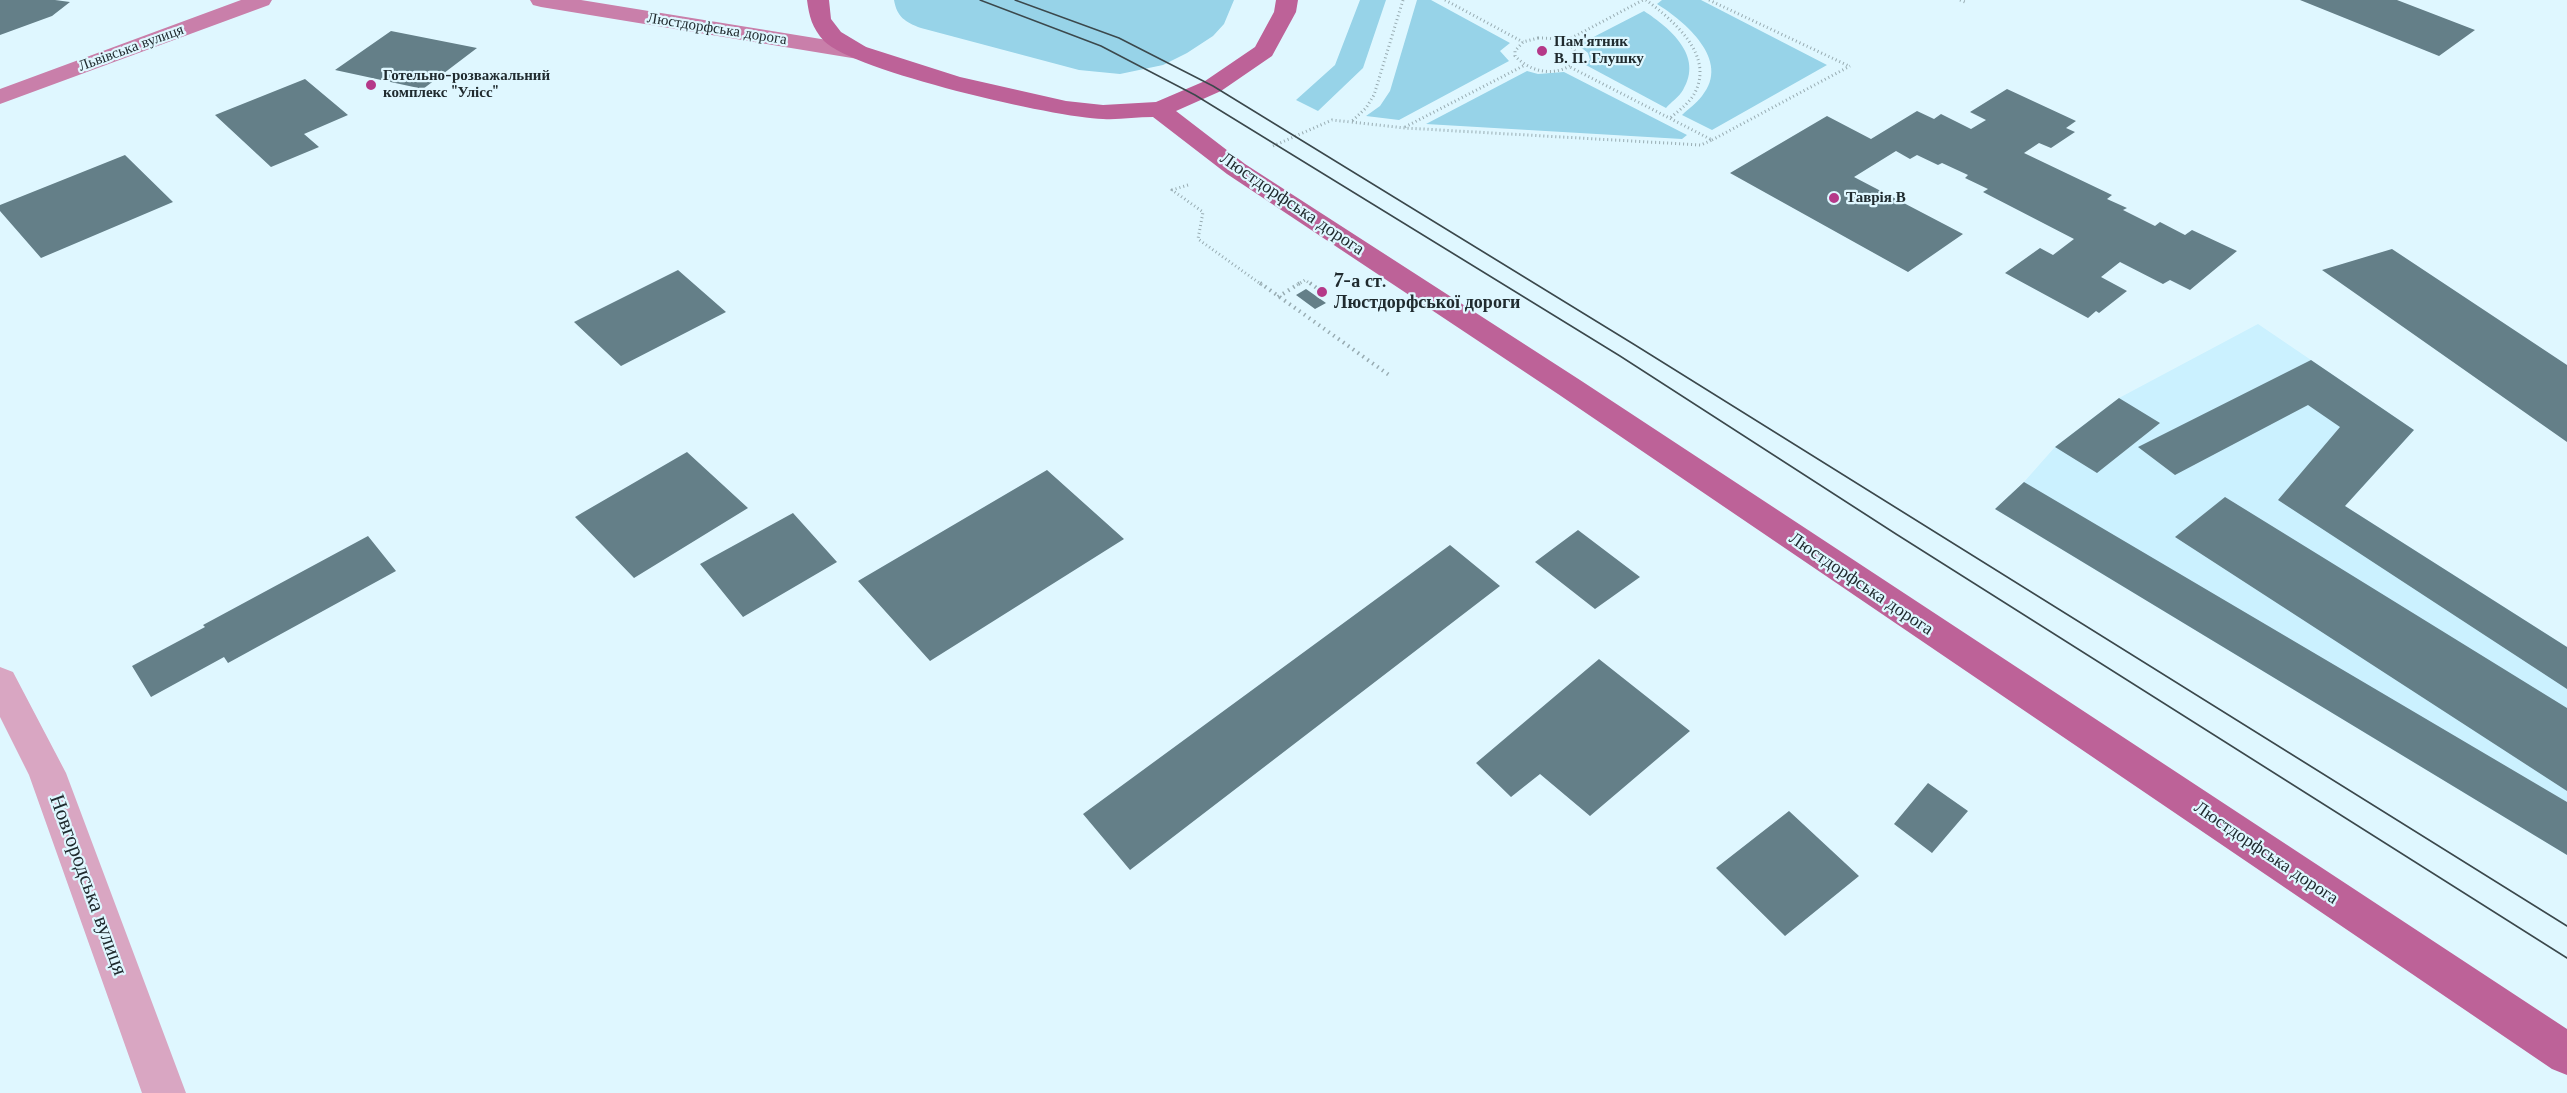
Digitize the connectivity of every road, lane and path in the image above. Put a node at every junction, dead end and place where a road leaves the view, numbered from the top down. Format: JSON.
{"nodes":[{"id":1,"x":261,"y":0,"type":"edge"},
{"id":2,"x":541,"y":0,"type":"edge"},
{"id":3,"x":818,"y":0,"type":"edge"},
{"id":4,"x":1287,"y":0,"type":"edge"},
{"id":5,"x":1402,"y":0,"type":"edge"},
{"id":6,"x":1445,"y":0,"type":"edge"},
{"id":7,"x":1644,"y":0,"type":"edge"},
{"id":8,"x":1709,"y":0,"type":"edge"},
{"id":9,"x":1960,"y":0,"type":"edge"},
{"id":10,"x":1965,"y":2,"type":"dead end"},
{"id":11,"x":1523,"y":42,"type":"junction"},
{"id":12,"x":1563,"y":42,"type":"junction"},
{"id":13,"x":858,"y":52,"type":"junction"},
{"id":14,"x":1525,"y":66,"type":"junction"},
{"id":15,"x":1570,"y":67,"type":"junction"},
{"id":16,"x":0,"y":97,"type":"edge"},
{"id":17,"x":1158,"y":110,"type":"junction"},
{"id":18,"x":1669,"y":119,"type":"junction"},
{"id":19,"x":1405,"y":128,"type":"junction"},
{"id":20,"x":1712,"y":141,"type":"junction"},
{"id":21,"x":1322,"y":291,"type":"dead end"},
{"id":22,"x":1278,"y":297,"type":"dead end"},
{"id":23,"x":0,"y":682,"type":"edge"},
{"id":24,"x":2567,"y":1054,"type":"edge"},
{"id":25,"x":164,"y":1093,"type":"edge"}],
"edges":[{"from":1,"to":16,"type":"main road","name":"Львівська вулиця"},
{"from":2,"to":13,"type":"main road","name":"Люстдорфська дорога"},
{"from":3,"to":13,"type":"main road"},
{"from":4,"to":17,"type":"main road"},
{"from":5,"to":19,"type":"path"},
{"from":6,"to":11,"type":"path"},
{"from":7,"to":12,"type":"path"},
{"from":7,"to":18,"type":"path"},
{"from":8,"to":20,"type":"path"},
{"from":9,"to":10,"type":"path"},
{"from":11,"to":12,"type":"path"},
{"from":11,"to":14,"type":"path"},
{"from":12,"to":15,"type":"path"},
{"from":13,"to":17,"type":"main road"},
{"from":14,"to":15,"type":"path"},
{"from":14,"to":19,"type":"path"},
{"from":15,"to":18,"type":"path"},
{"from":17,"to":24,"type":"main road","name":"Люстдорфська дорога"},
{"from":18,"to":20,"type":"path"},
{"from":19,"to":20,"type":"path"},
{"from":21,"to":22,"type":"path"},
{"from":23,"to":25,"type":"street","name":"Новгородська вулиця"}]}
